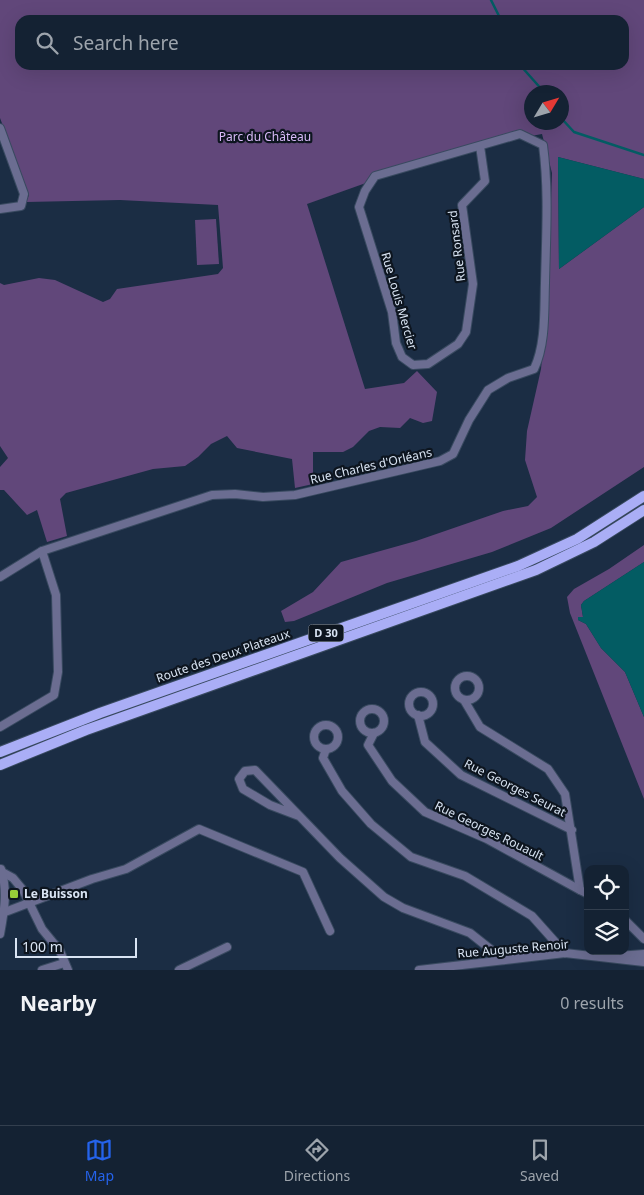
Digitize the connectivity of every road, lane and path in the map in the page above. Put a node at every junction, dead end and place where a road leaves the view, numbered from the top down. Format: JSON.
{"nodes":[{"id":1,"x":0,"y":128,"type":"edge"},
{"id":2,"x":480,"y":146,"type":"junction"},
{"id":3,"x":362,"y":195,"type":"joint"},
{"id":4,"x":0,"y":209,"type":"edge"},
{"id":5,"x":428,"y":364,"type":"joint"},
{"id":6,"x":644,"y":496,"type":"edge"},
{"id":7,"x":644,"y":510,"type":"edge"},
{"id":8,"x":42,"y":551,"type":"junction"},
{"id":9,"x":0,"y":576,"type":"edge"},
{"id":10,"x":464,"y":700,"type":"dead end"},
{"id":11,"x":418,"y":715,"type":"dead end"},
{"id":12,"x":0,"y":727,"type":"edge"},
{"id":13,"x":374,"y":733,"type":"dead end"},
{"id":14,"x":326,"y":749,"type":"dead end"},
{"id":15,"x":0,"y":752,"type":"edge"},
{"id":16,"x":0,"y":765,"type":"edge"},
{"id":17,"x":299,"y":816,"type":"junction"},
{"id":18,"x":572,"y":830,"type":"junction"},
{"id":19,"x":1,"y":870,"type":"edge"},
{"id":20,"x":580,"y":890,"type":"junction"},
{"id":21,"x":584,"y":892,"type":"edge"},
{"id":22,"x":30,"y":903,"type":"junction"},
{"id":23,"x":5,"y":912,"type":"junction"},
{"id":24,"x":629,"y":924,"type":"edge"},
{"id":25,"x":330,"y":931,"type":"dead end"},
{"id":26,"x":0,"y":934,"type":"edge"},
{"id":27,"x":642,"y":937,"type":"edge"},
{"id":28,"x":227,"y":947,"type":"dead end"},
{"id":29,"x":565,"y":953,"type":"junction"},
{"id":30,"x":642,"y":953,"type":"edge"},
{"id":31,"x":608,"y":957,"type":"junction"},
{"id":32,"x":504,"y":960,"type":"junction"},
{"id":33,"x":644,"y":962,"type":"edge"},
{"id":34,"x":66,"y":966,"type":"edge"},
{"id":35,"x":42,"y":970,"type":"edge"},
{"id":36,"x":179,"y":970,"type":"edge"},
{"id":37,"x":419,"y":970,"type":"edge"}],
"edges":[{"from":1,"to":4,"type":"street"},
{"from":2,"to":3,"type":"street","name":"Rue Charles d'Orléans"},
{"from":2,"to":5,"type":"street","name":"Rue Ronsard"},
{"from":2,"to":8,"type":"street","name":"Rue Charles d'Orléans"},
{"from":3,"to":5,"type":"street","name":"Rue Louis Mercier"},
{"from":6,"to":15,"type":"main road","name":"Route des Deux Plateaux","number":"D 30"},
{"from":7,"to":16,"type":"main road","name":"Route des Deux Plateaux","number":"D 30"},
{"from":8,"to":9,"type":"street","name":"Rue Charles d'Orléans"},
{"from":8,"to":12,"type":"street"},
{"from":10,"to":18,"type":"street"},
{"from":11,"to":18,"type":"street","name":"Rue Georges Seurat"},
{"from":13,"to":20,"type":"street","name":"Rue Georges Rouault"},
{"from":14,"to":29,"type":"street"},
{"from":17,"to":17,"type":"street"},
{"from":17,"to":32,"type":"street"},
{"from":18,"to":20,"type":"street"},
{"from":19,"to":22,"type":"street"},
{"from":19,"to":23,"type":"street"},
{"from":20,"to":21,"type":"street"},
{"from":22,"to":23,"type":"street"},
{"from":22,"to":25,"type":"street"},
{"from":22,"to":34,"type":"street"},
{"from":23,"to":26,"type":"street"},
{"from":24,"to":27,"type":"street"},
{"from":27,"to":30,"type":"street"},
{"from":28,"to":36,"type":"street"},
{"from":29,"to":31,"type":"street","name":"Rue Auguste Renoir"},
{"from":29,"to":32,"type":"street","name":"Rue Auguste Renoir"},
{"from":30,"to":31,"type":"street","name":"Rue Auguste Renoir"},
{"from":31,"to":33,"type":"street","name":"Rue Auguste Renoir"},
{"from":32,"to":37,"type":"street","name":"Rue Auguste Renoir"},
{"from":34,"to":35,"type":"street"}]}
